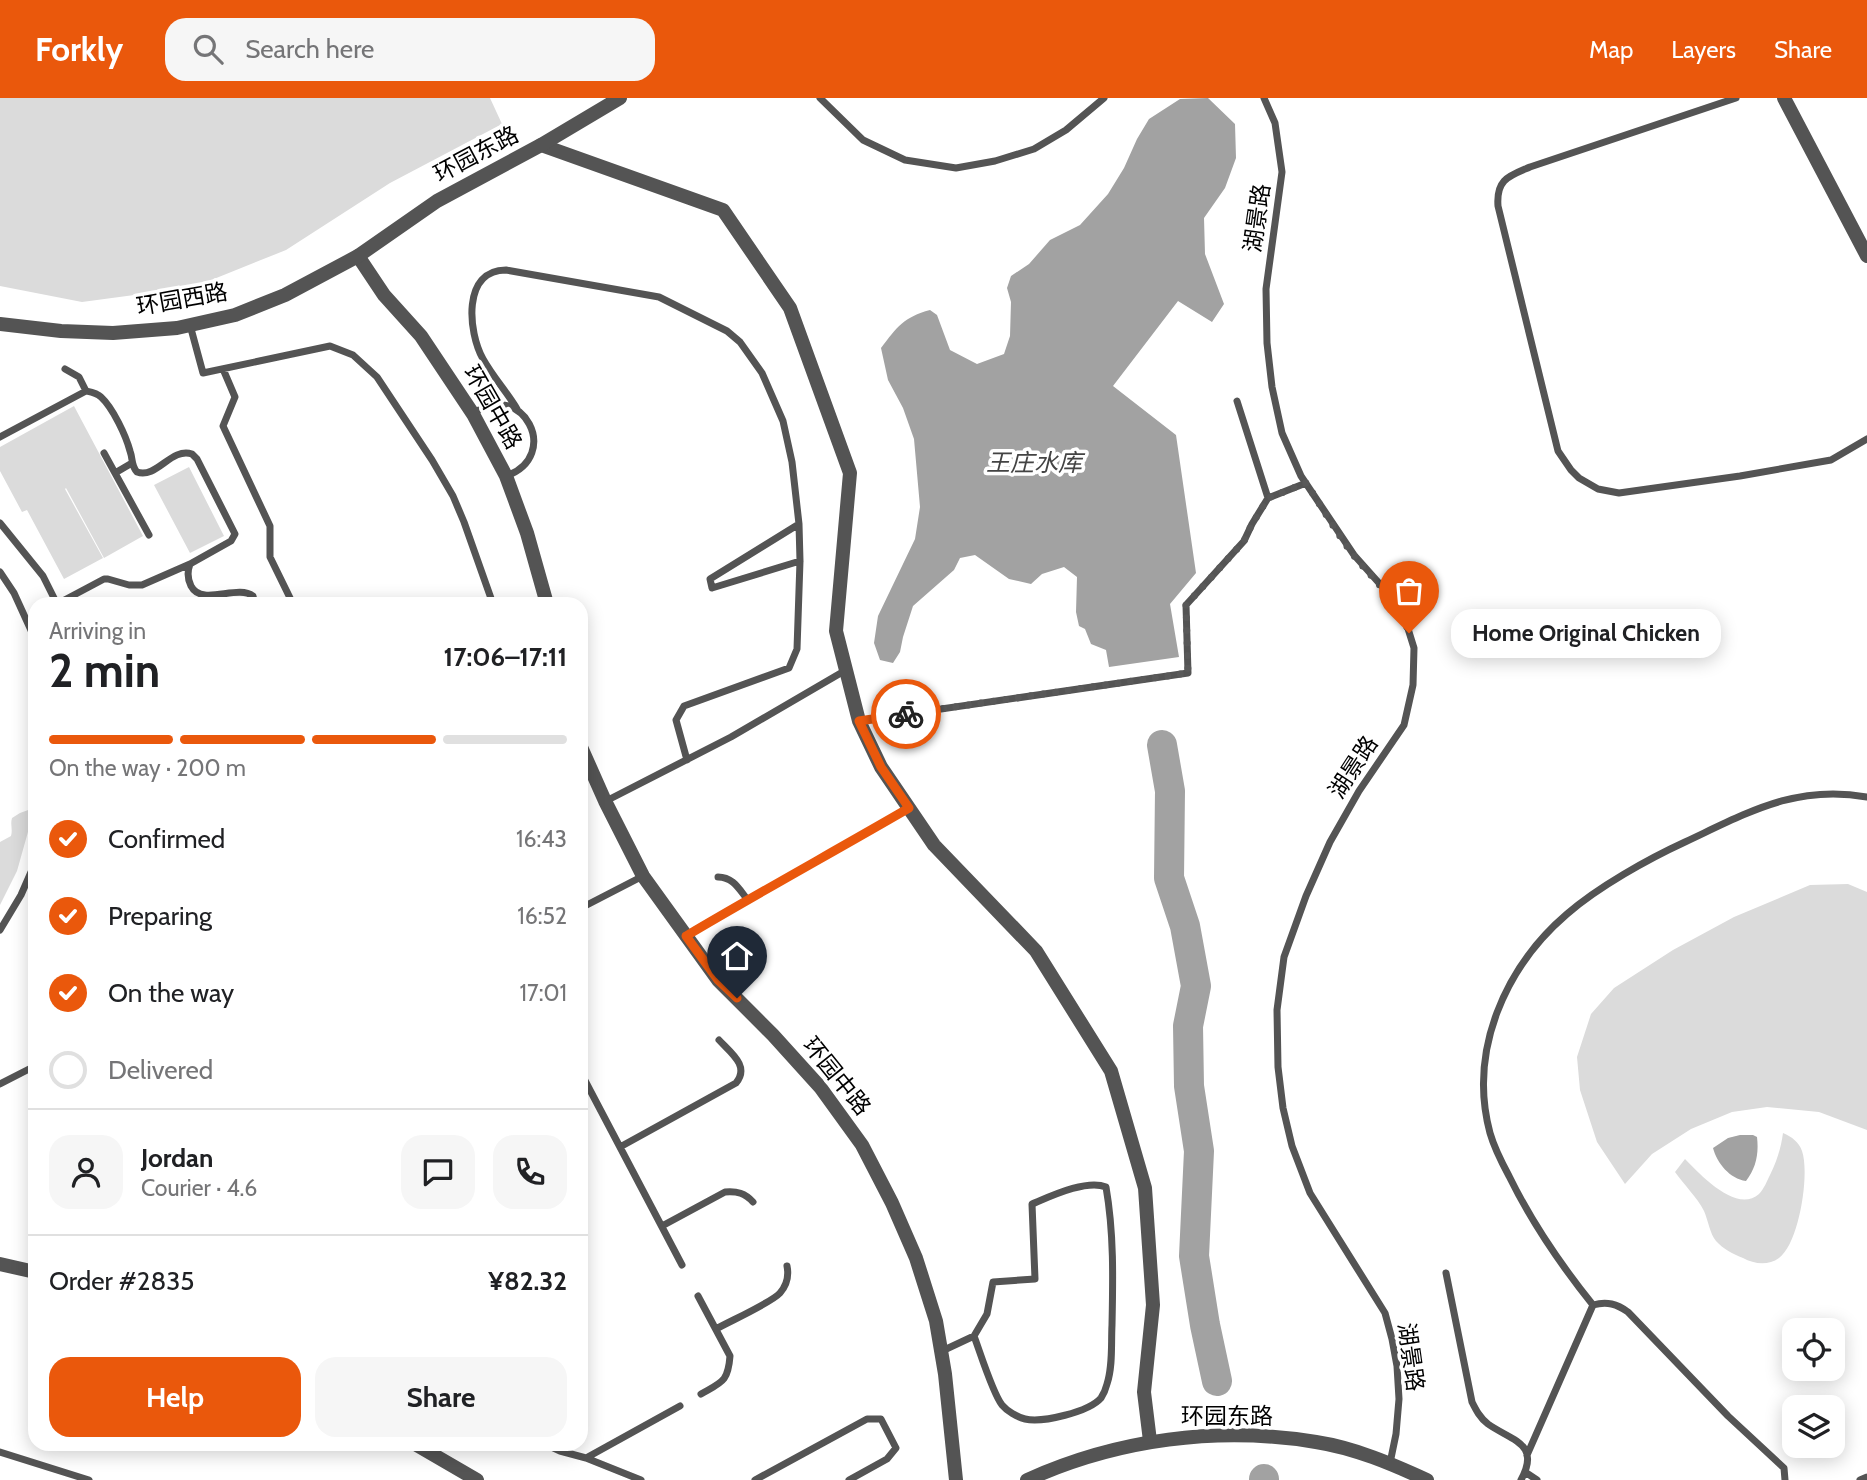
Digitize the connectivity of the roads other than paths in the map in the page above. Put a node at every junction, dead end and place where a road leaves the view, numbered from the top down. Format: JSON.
{"nodes":[{"id":1,"x":620,"y":98,"type":"edge"},
{"id":2,"x":820,"y":98,"type":"edge"},
{"id":3,"x":1104,"y":98,"type":"edge"},
{"id":4,"x":1264,"y":98,"type":"edge"},
{"id":5,"x":1736,"y":98,"type":"edge"},
{"id":6,"x":1784,"y":98,"type":"edge"},
{"id":7,"x":541,"y":145,"type":"junction"},
{"id":8,"x":358,"y":256,"type":"junction"},
{"id":9,"x":1867,"y":256,"type":"edge"},
{"id":10,"x":0,"y":324,"type":"edge"},
{"id":11,"x":190,"y":326,"type":"junction"},
{"id":12,"x":65,"y":369,"type":"dead end"},
{"id":13,"x":223,"y":369,"type":"junction"},
{"id":14,"x":86,"y":391,"type":"junction"},
{"id":15,"x":1237,"y":401,"type":"dead end"},
{"id":16,"x":517,"y":409,"type":"junction"},
{"id":17,"x":473,"y":414,"type":"junction"},
{"id":18,"x":0,"y":437,"type":"edge"},
{"id":19,"x":1867,"y":439,"type":"edge"},
{"id":20,"x":104,"y":453,"type":"dead end"},
{"id":21,"x":132,"y":463,"type":"junction"},
{"id":22,"x":115,"y":473,"type":"junction"},
{"id":23,"x":506,"y":476,"type":"junction"},
{"id":24,"x":1306,"y":483,"type":"junction"},
{"id":25,"x":1268,"y":498,"type":"junction"},
{"id":26,"x":0,"y":523,"type":"edge"},
{"id":27,"x":799,"y":524,"type":"junction"},
{"id":28,"x":149,"y":535,"type":"dead end"},
{"id":29,"x":800,"y":561,"type":"junction"},
{"id":30,"x":190,"y":564,"type":"junction"},
{"id":31,"x":0,"y":572,"type":"edge"},
{"id":32,"x":52,"y":597,"type":"edge"},
{"id":33,"x":66,"y":597,"type":"edge"},
{"id":34,"x":253,"y":597,"type":"edge"},
{"id":35,"x":290,"y":597,"type":"edge"},
{"id":36,"x":490,"y":597,"type":"edge"},
{"id":37,"x":545,"y":597,"type":"edge"},
{"id":38,"x":28,"y":612,"type":"edge"},
{"id":39,"x":24,"y":613,"type":"junction"},
{"id":40,"x":28,"y":622,"type":"edge"},
{"id":41,"x":846,"y":670,"type":"junction"},
{"id":42,"x":859,"y":721,"type":"junction"},
{"id":43,"x":687,"y":760,"type":"junction"},
{"id":44,"x":588,"y":763,"type":"edge"},
{"id":45,"x":1867,"y":797,"type":"edge"},
{"id":46,"x":605,"y":801,"type":"junction"},
{"id":47,"x":909,"y":808,"type":"junction"},
{"id":48,"x":642,"y":876,"type":"junction"},
{"id":49,"x":718,"y":877,"type":"dead end"},
{"id":50,"x":28,"y":879,"type":"edge"},
{"id":51,"x":747,"y":899,"type":"junction"},
{"id":52,"x":588,"y":904,"type":"edge"},
{"id":53,"x":0,"y":930,"type":"edge"},
{"id":54,"x":686,"y":936,"type":"junction"},
{"id":55,"x":719,"y":1040,"type":"dead end"},
{"id":56,"x":28,"y":1070,"type":"edge"},
{"id":57,"x":0,"y":1084,"type":"edge"},
{"id":58,"x":588,"y":1086,"type":"edge"},
{"id":59,"x":620,"y":1147,"type":"junction"},
{"id":60,"x":753,"y":1202,"type":"dead end"},
{"id":61,"x":662,"y":1226,"type":"junction"},
{"id":62,"x":0,"y":1264,"type":"edge"},
{"id":63,"x":682,"y":1265,"type":"dead end"},
{"id":64,"x":787,"y":1266,"type":"dead end"},
{"id":65,"x":28,"y":1270,"type":"edge"},
{"id":66,"x":1446,"y":1273,"type":"dead end"},
{"id":67,"x":698,"y":1296,"type":"dead end"},
{"id":68,"x":1593,"y":1305,"type":"junction"},
{"id":69,"x":716,"y":1329,"type":"junction"},
{"id":70,"x":974,"y":1336,"type":"junction"},
{"id":71,"x":942,"y":1352,"type":"junction"},
{"id":72,"x":701,"y":1394,"type":"dead end"},
{"id":73,"x":680,"y":1406,"type":"dead end"},
{"id":74,"x":1150,"y":1441,"type":"junction"},
{"id":75,"x":427,"y":1451,"type":"edge"},
{"id":76,"x":560,"y":1451,"type":"edge"},
{"id":77,"x":0,"y":1452,"type":"edge"},
{"id":78,"x":1527,"y":1455,"type":"junction"},
{"id":79,"x":586,"y":1458,"type":"junction"},
{"id":80,"x":1390,"y":1463,"type":"junction"},
{"id":81,"x":1523,"y":1476,"type":"edge"},
{"id":82,"x":1867,"y":1477,"type":"edge"},
{"id":83,"x":89,"y":1480,"type":"edge"},
{"id":84,"x":477,"y":1480,"type":"edge"},
{"id":85,"x":640,"y":1480,"type":"edge"},
{"id":86,"x":755,"y":1480,"type":"edge"},
{"id":87,"x":849,"y":1480,"type":"edge"},
{"id":88,"x":956,"y":1480,"type":"edge"},
{"id":89,"x":1027,"y":1480,"type":"edge"},
{"id":90,"x":1427,"y":1480,"type":"edge"},
{"id":91,"x":1536,"y":1480,"type":"edge"},
{"id":92,"x":1785,"y":1480,"type":"edge"},
{"id":93,"x":1860,"y":1480,"type":"edge"}],
"edges":[{"from":1,"to":7,"type":"street","name":"环园东路"},
{"from":2,"to":3,"type":"lane"},
{"from":4,"to":24,"type":"lane","name":"湖景路"},
{"from":5,"to":19,"type":"lane"},
{"from":6,"to":9,"type":"street"},
{"from":7,"to":8,"type":"street","name":"环园东路"},
{"from":7,"to":41,"type":"street"},
{"from":8,"to":11,"type":"street","name":"环园西路"},
{"from":8,"to":17,"type":"street","name":"环园中路"},
{"from":10,"to":11,"type":"street","name":"环园西路"},
{"from":11,"to":13,"type":"lane"},
{"from":12,"to":14,"type":"lane"},
{"from":13,"to":35,"type":"lane"},
{"from":13,"to":36,"type":"lane"},
{"from":14,"to":18,"type":"lane"},
{"from":14,"to":21,"type":"lane"},
{"from":15,"to":25,"type":"lane"},
{"from":16,"to":17,"type":"lane"},
{"from":16,"to":23,"type":"lane"},
{"from":16,"to":27,"type":"lane"},
{"from":17,"to":23,"type":"street","name":"环园中路"},
{"from":20,"to":22,"type":"lane"},
{"from":21,"to":22,"type":"lane"},
{"from":21,"to":30,"type":"lane"},
{"from":22,"to":28,"type":"lane"},
{"from":23,"to":37,"type":"street","name":"环园中路"},
{"from":24,"to":25,"type":"lane"},
{"from":24,"to":80,"type":"lane","name":"湖景路"},
{"from":25,"to":42,"type":"lane"},
{"from":26,"to":32,"type":"lane"},
{"from":27,"to":29,"type":"lane"},
{"from":27,"to":29,"type":"lane"},
{"from":29,"to":43,"type":"lane"},
{"from":30,"to":33,"type":"lane"},
{"from":30,"to":34,"type":"lane"},
{"from":31,"to":39,"type":"lane"},
{"from":38,"to":39,"type":"lane"},
{"from":39,"to":40,"type":"lane"},
{"from":41,"to":42,"type":"street"},
{"from":41,"to":43,"type":"lane"},
{"from":42,"to":47,"type":"street"},
{"from":43,"to":46,"type":"lane"},
{"from":44,"to":46,"type":"street","name":"环园中路"},
{"from":45,"to":68,"type":"lane"},
{"from":46,"to":48,"type":"street","name":"环园中路"},
{"from":47,"to":51,"type":"lane"},
{"from":47,"to":74,"type":"street"},
{"from":48,"to":52,"type":"lane"},
{"from":48,"to":54,"type":"street","name":"环园中路"},
{"from":49,"to":51,"type":"lane"},
{"from":50,"to":53,"type":"lane"},
{"from":51,"to":54,"type":"lane"},
{"from":54,"to":71,"type":"street","name":"环园中路"},
{"from":55,"to":59,"type":"lane"},
{"from":56,"to":57,"type":"lane"},
{"from":58,"to":59,"type":"lane"},
{"from":59,"to":61,"type":"lane"},
{"from":60,"to":61,"type":"lane"},
{"from":61,"to":63,"type":"lane"},
{"from":62,"to":65,"type":"street"},
{"from":64,"to":69,"type":"lane"},
{"from":66,"to":78,"type":"lane"},
{"from":67,"to":69,"type":"lane"},
{"from":68,"to":78,"type":"lane"},
{"from":68,"to":92,"type":"lane"},
{"from":69,"to":72,"type":"lane"},
{"from":70,"to":70,"type":"lane"},
{"from":70,"to":71,"type":"lane"},
{"from":71,"to":88,"type":"street","name":"环园中路"},
{"from":73,"to":79,"type":"lane"},
{"from":74,"to":80,"type":"street","name":"环园东路"},
{"from":74,"to":89,"type":"street","name":"环园东路"},
{"from":75,"to":84,"type":"street"},
{"from":76,"to":79,"type":"lane"},
{"from":77,"to":83,"type":"lane"},
{"from":78,"to":81,"type":"lane"},
{"from":79,"to":85,"type":"lane"},
{"from":80,"to":90,"type":"street","name":"环园东路"},
{"from":81,"to":91,"type":"lane"},
{"from":82,"to":93,"type":"lane"},
{"from":86,"to":87,"type":"lane"}]}
